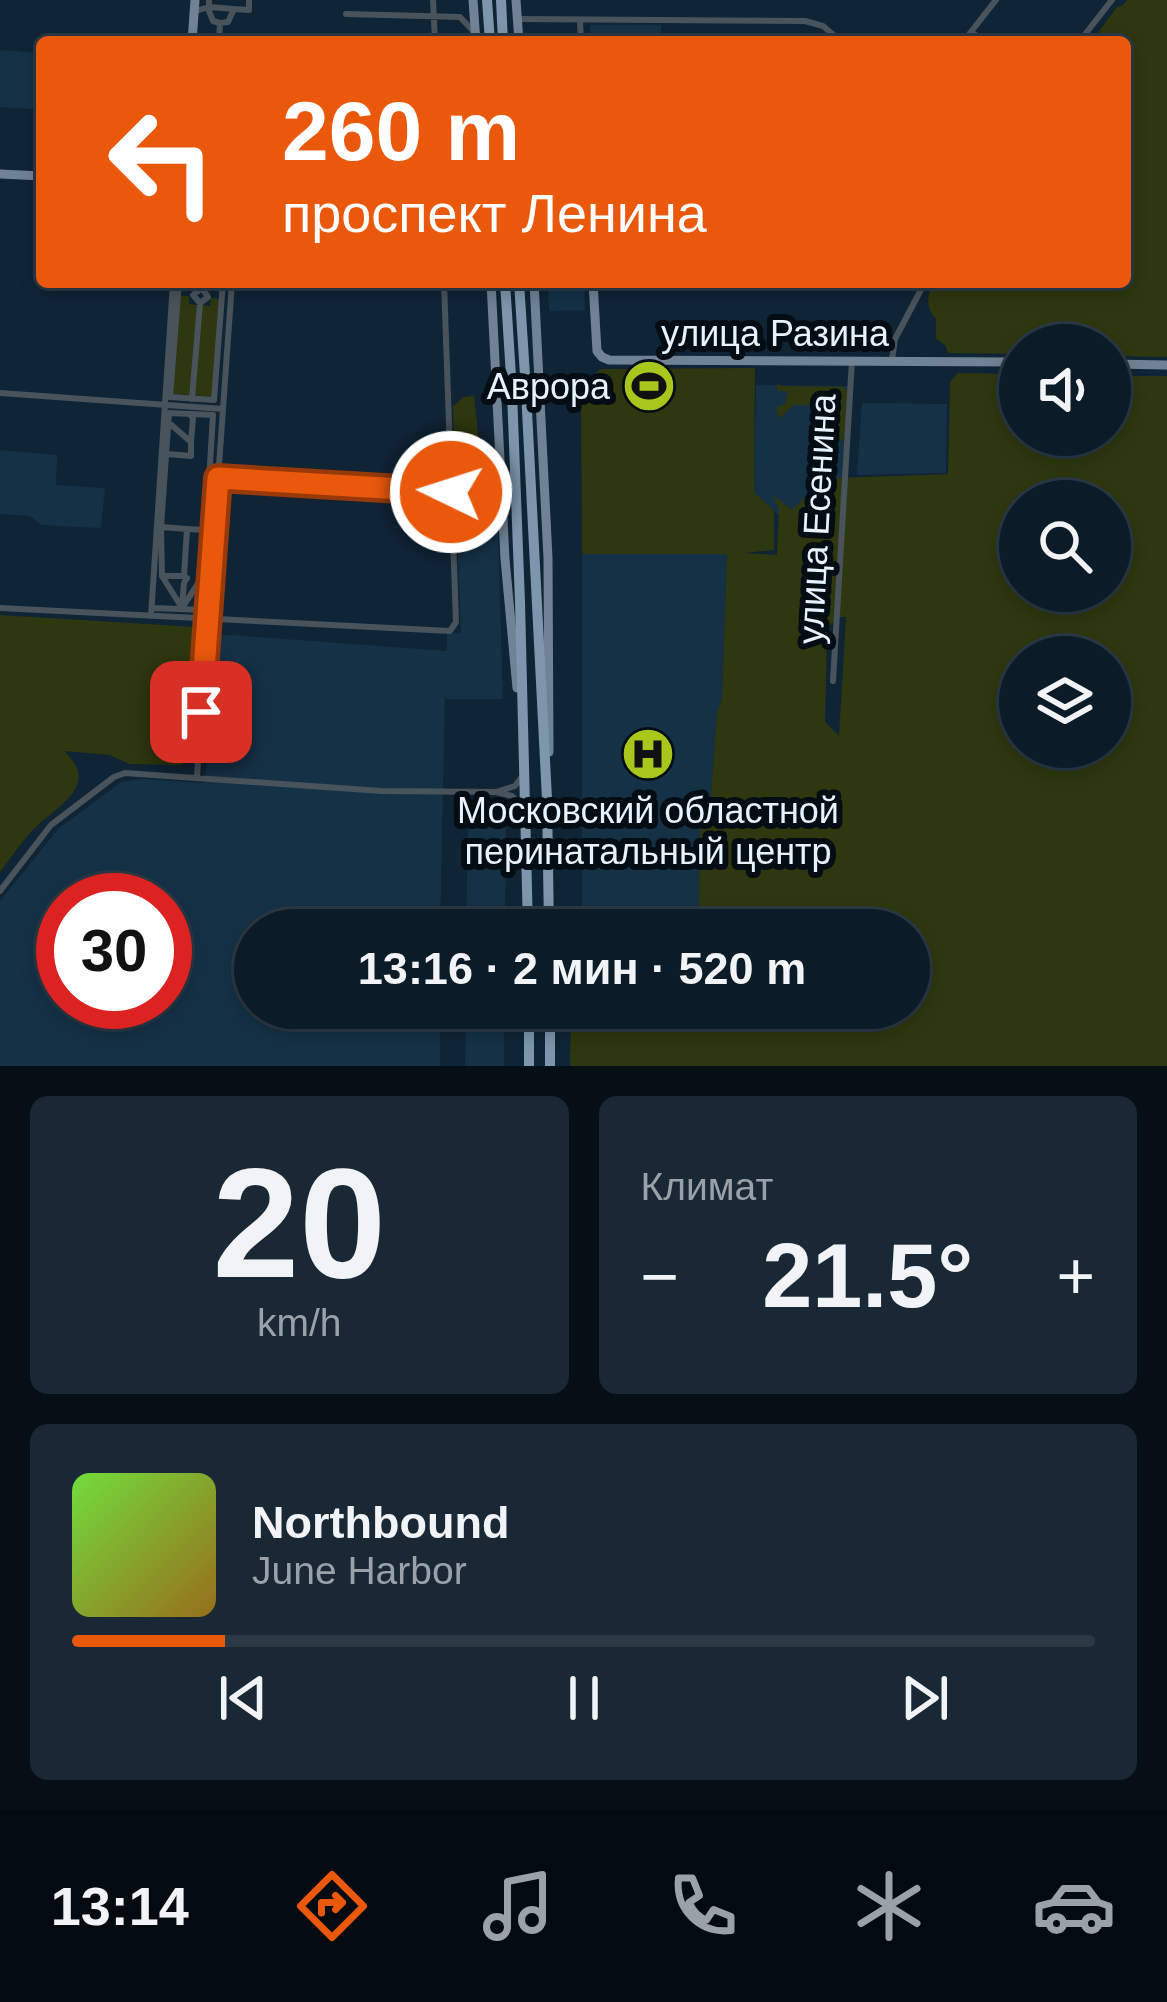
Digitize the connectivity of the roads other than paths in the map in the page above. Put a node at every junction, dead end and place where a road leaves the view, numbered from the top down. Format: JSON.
{"nodes":[{"id":1,"x":249,"y":0,"type":"edge"},
{"id":2,"x":433,"y":0,"type":"edge"},
{"id":3,"x":473,"y":0,"type":"edge"},
{"id":4,"x":487,"y":0,"type":"edge"},
{"id":5,"x":501,"y":0,"type":"edge"},
{"id":6,"x":516,"y":0,"type":"edge"},
{"id":7,"x":996,"y":0,"type":"edge"},
{"id":8,"x":1112,"y":0,"type":"edge"},
{"id":9,"x":209,"y":4,"type":"edge"},
{"id":10,"x":197,"y":5,"type":"edge"},
{"id":11,"x":234,"y":9,"type":"junction"},
{"id":12,"x":346,"y":14,"type":"dead end"},
{"id":13,"x":434,"y":17,"type":"junction"},
{"id":14,"x":460,"y":17,"type":"junction"},
{"id":15,"x":518,"y":20,"type":"junction"},
{"id":16,"x":580,"y":20,"type":"junction"},
{"id":17,"x":220,"y":23,"type":"junction"},
{"id":18,"x":971,"y":32,"type":"junction"},
{"id":19,"x":193,"y":36,"type":"edge"},
{"id":20,"x":219,"y":36,"type":"edge"},
{"id":21,"x":435,"y":36,"type":"edge"},
{"id":22,"x":474,"y":36,"type":"edge"},
{"id":23,"x":476,"y":36,"type":"edge"},
{"id":24,"x":490,"y":36,"type":"edge"},
{"id":25,"x":503,"y":36,"type":"edge"},
{"id":26,"x":519,"y":36,"type":"edge"},
{"id":27,"x":581,"y":36,"type":"edge"},
{"id":28,"x":835,"y":36,"type":"edge"},
{"id":29,"x":968,"y":36,"type":"edge"},
{"id":30,"x":977,"y":36,"type":"edge"},
{"id":31,"x":1084,"y":36,"type":"edge"},
{"id":32,"x":0,"y":174,"type":"edge"},
{"id":33,"x":36,"y":176,"type":"edge"},
{"id":34,"x":175,"y":288,"type":"edge"},
{"id":35,"x":177,"y":288,"type":"edge"},
{"id":36,"x":199,"y":288,"type":"edge"},
{"id":37,"x":204,"y":288,"type":"edge"},
{"id":38,"x":225,"y":288,"type":"edge"},
{"id":39,"x":227,"y":288,"type":"edge"},
{"id":40,"x":444,"y":288,"type":"edge"},
{"id":41,"x":491,"y":288,"type":"edge"},
{"id":42,"x":506,"y":288,"type":"edge"},
{"id":43,"x":519,"y":288,"type":"edge"},
{"id":44,"x":534,"y":288,"type":"edge"},
{"id":45,"x":593,"y":288,"type":"edge"},
{"id":46,"x":922,"y":288,"type":"edge"},
{"id":47,"x":178,"y":294,"type":"junction"},
{"id":48,"x":193,"y":295,"type":"junction"},
{"id":49,"x":208,"y":296,"type":"junction"},
{"id":50,"x":222,"y":297,"type":"junction"},
{"id":51,"x":200,"y":303,"type":"junction"},
{"id":52,"x":495,"y":358,"type":"junction"},
{"id":53,"x":852,"y":360,"type":"junction"},
{"id":54,"x":892,"y":360,"type":"junction"},
{"id":55,"x":538,"y":361,"type":"junction"},
{"id":56,"x":999,"y":362,"type":"edge"},
{"id":57,"x":1131,"y":364,"type":"edge"},
{"id":58,"x":1167,"y":365,"type":"edge"},
{"id":59,"x":519,"y":391,"type":"junction"},
{"id":60,"x":0,"y":393,"type":"edge"},
{"id":61,"x":192,"y":399,"type":"junction"},
{"id":62,"x":164,"y":404,"type":"junction"},
{"id":63,"x":223,"y":409,"type":"junction"},
{"id":64,"x":193,"y":416,"type":"junction"},
{"id":65,"x":168,"y":422,"type":"junction"},
{"id":66,"x":191,"y":442,"type":"junction"},
{"id":67,"x":166,"y":454,"type":"junction"},
{"id":68,"x":191,"y":456,"type":"junction"},
{"id":69,"x":210,"y":457,"type":"junction"},
{"id":70,"x":218,"y":478,"type":"junction"},
{"id":71,"x":451,"y":492,"type":"junction"},
{"id":72,"x":502,"y":493,"type":"junction"},
{"id":73,"x":161,"y":527,"type":"junction"},
{"id":74,"x":177,"y":528,"type":"junction"},
{"id":75,"x":187,"y":529,"type":"junction"},
{"id":76,"x":201,"y":530,"type":"junction"},
{"id":77,"x":186,"y":539,"type":"junction"},
{"id":78,"x":162,"y":576,"type":"junction"},
{"id":79,"x":184,"y":579,"type":"junction"},
{"id":80,"x":201,"y":579,"type":"junction"},
{"id":81,"x":0,"y":608,"type":"edge"},
{"id":82,"x":182,"y":608,"type":"junction"},
{"id":83,"x":152,"y":612,"type":"junction"},
{"id":84,"x":206,"y":614,"type":"junction"},
{"id":85,"x":833,"y":681,"type":"dead end"},
{"id":86,"x":522,"y":735,"type":"junction"},
{"id":87,"x":524,"y":769,"type":"junction"},
{"id":88,"x":196,"y":776,"type":"junction"},
{"id":89,"x":496,"y":792,"type":"junction"},
{"id":90,"x":547,"y":799,"type":"junction"},
{"id":91,"x":526,"y":812,"type":"junction"},
{"id":92,"x":0,"y":891,"type":"edge"},
{"id":93,"x":528,"y":909,"type":"edge"},
{"id":94,"x":550,"y":909,"type":"edge"},
{"id":95,"x":529,"y":1029,"type":"edge"},
{"id":96,"x":550,"y":1029,"type":"edge"},
{"id":97,"x":529,"y":1066,"type":"edge"},
{"id":98,"x":550,"y":1066,"type":"edge"}],
"edges":[{"from":1,"to":11,"type":"street"},
{"from":2,"to":13,"type":"street"},
{"from":3,"to":14,"type":"street"},
{"from":3,"to":23,"type":"main road"},
{"from":4,"to":24,"type":"highway"},
{"from":5,"to":25,"type":"highway"},
{"from":6,"to":15,"type":"main road"},
{"from":7,"to":18,"type":"street"},
{"from":8,"to":31,"type":"street"},
{"from":9,"to":10,"type":"street"},
{"from":9,"to":11,"type":"street"},
{"from":9,"to":17,"type":"street"},
{"from":10,"to":19,"type":"main road"},
{"from":11,"to":17,"type":"street"},
{"from":12,"to":13,"type":"street"},
{"from":13,"to":14,"type":"street"},
{"from":13,"to":21,"type":"street"},
{"from":14,"to":22,"type":"street"},
{"from":15,"to":16,"type":"street"},
{"from":15,"to":26,"type":"main road"},
{"from":16,"to":27,"type":"street"},
{"from":16,"to":28,"type":"street"},
{"from":17,"to":20,"type":"street"},
{"from":18,"to":29,"type":"street"},
{"from":18,"to":30,"type":"street"},
{"from":32,"to":33,"type":"main road"},
{"from":34,"to":62,"type":"street"},
{"from":35,"to":47,"type":"street"},
{"from":36,"to":48,"type":"street"},
{"from":37,"to":49,"type":"street"},
{"from":38,"to":50,"type":"street"},
{"from":39,"to":63,"type":"street"},
{"from":40,"to":71,"type":"street"},
{"from":41,"to":52,"type":"main road"},
{"from":42,"to":59,"type":"highway","bridge":true},
{"from":43,"to":59,"type":"highway","bridge":true},
{"from":44,"to":55,"type":"main road"},
{"from":45,"to":53,"type":"main road","name":"улица Разина"},
{"from":46,"to":54,"type":"street"},
{"from":47,"to":48,"type":"street"},
{"from":47,"to":61,"type":"street"},
{"from":48,"to":51,"type":"street"},
{"from":49,"to":50,"type":"street"},
{"from":49,"to":51,"type":"street"},
{"from":50,"to":61,"type":"street"},
{"from":51,"to":61,"type":"street"},
{"from":52,"to":55,"type":"main road"},
{"from":52,"to":72,"type":"main road"},
{"from":53,"to":54,"type":"main road","name":"улица Разина"},
{"from":53,"to":85,"type":"street","name":"улица Есенина"},
{"from":54,"to":56,"type":"main road","name":"улица Разина"},
{"from":55,"to":90,"type":"main road"},
{"from":57,"to":58,"type":"main road"},
{"from":59,"to":86,"type":"highway"},
{"from":59,"to":90,"type":"highway"},
{"from":60,"to":62,"type":"street"},
{"from":62,"to":63,"type":"street"},
{"from":62,"to":83,"type":"street"},
{"from":63,"to":70,"type":"street"},
{"from":64,"to":65,"type":"street"},
{"from":64,"to":66,"type":"street"},
{"from":64,"to":69,"type":"street"},
{"from":65,"to":66,"type":"street"},
{"from":65,"to":67,"type":"street"},
{"from":66,"to":68,"type":"street"},
{"from":67,"to":68,"type":"street"},
{"from":67,"to":73,"type":"street"},
{"from":68,"to":69,"type":"street"},
{"from":69,"to":76,"type":"street"},
{"from":70,"to":71,"type":"street"},
{"from":70,"to":84,"type":"street"},
{"from":71,"to":72,"type":"street"},
{"from":71,"to":84,"type":"street"},
{"from":72,"to":86,"type":"main road"},
{"from":73,"to":74,"type":"street"},
{"from":73,"to":78,"type":"street"},
{"from":74,"to":75,"type":"street"},
{"from":74,"to":77,"type":"street"},
{"from":75,"to":76,"type":"street"},
{"from":75,"to":77,"type":"street"},
{"from":76,"to":77,"type":"street"},
{"from":76,"to":80,"type":"street"},
{"from":77,"to":79,"type":"street"},
{"from":78,"to":79,"type":"street"},
{"from":78,"to":82,"type":"street"},
{"from":79,"to":80,"type":"street"},
{"from":79,"to":82,"type":"street"},
{"from":80,"to":82,"type":"street"},
{"from":81,"to":83,"type":"street"},
{"from":82,"to":83,"type":"street"},
{"from":82,"to":84,"type":"street"},
{"from":83,"to":84,"type":"street"},
{"from":84,"to":88,"type":"street"},
{"from":86,"to":87,"type":"highway"},
{"from":87,"to":89,"type":"street"},
{"from":87,"to":91,"type":"highway"},
{"from":88,"to":89,"type":"street"},
{"from":88,"to":92,"type":"street"},
{"from":89,"to":91,"type":"street"},
{"from":90,"to":94,"type":"highway"},
{"from":91,"to":93,"type":"highway"},
{"from":95,"to":97,"type":"highway"},
{"from":96,"to":98,"type":"highway"}]}
